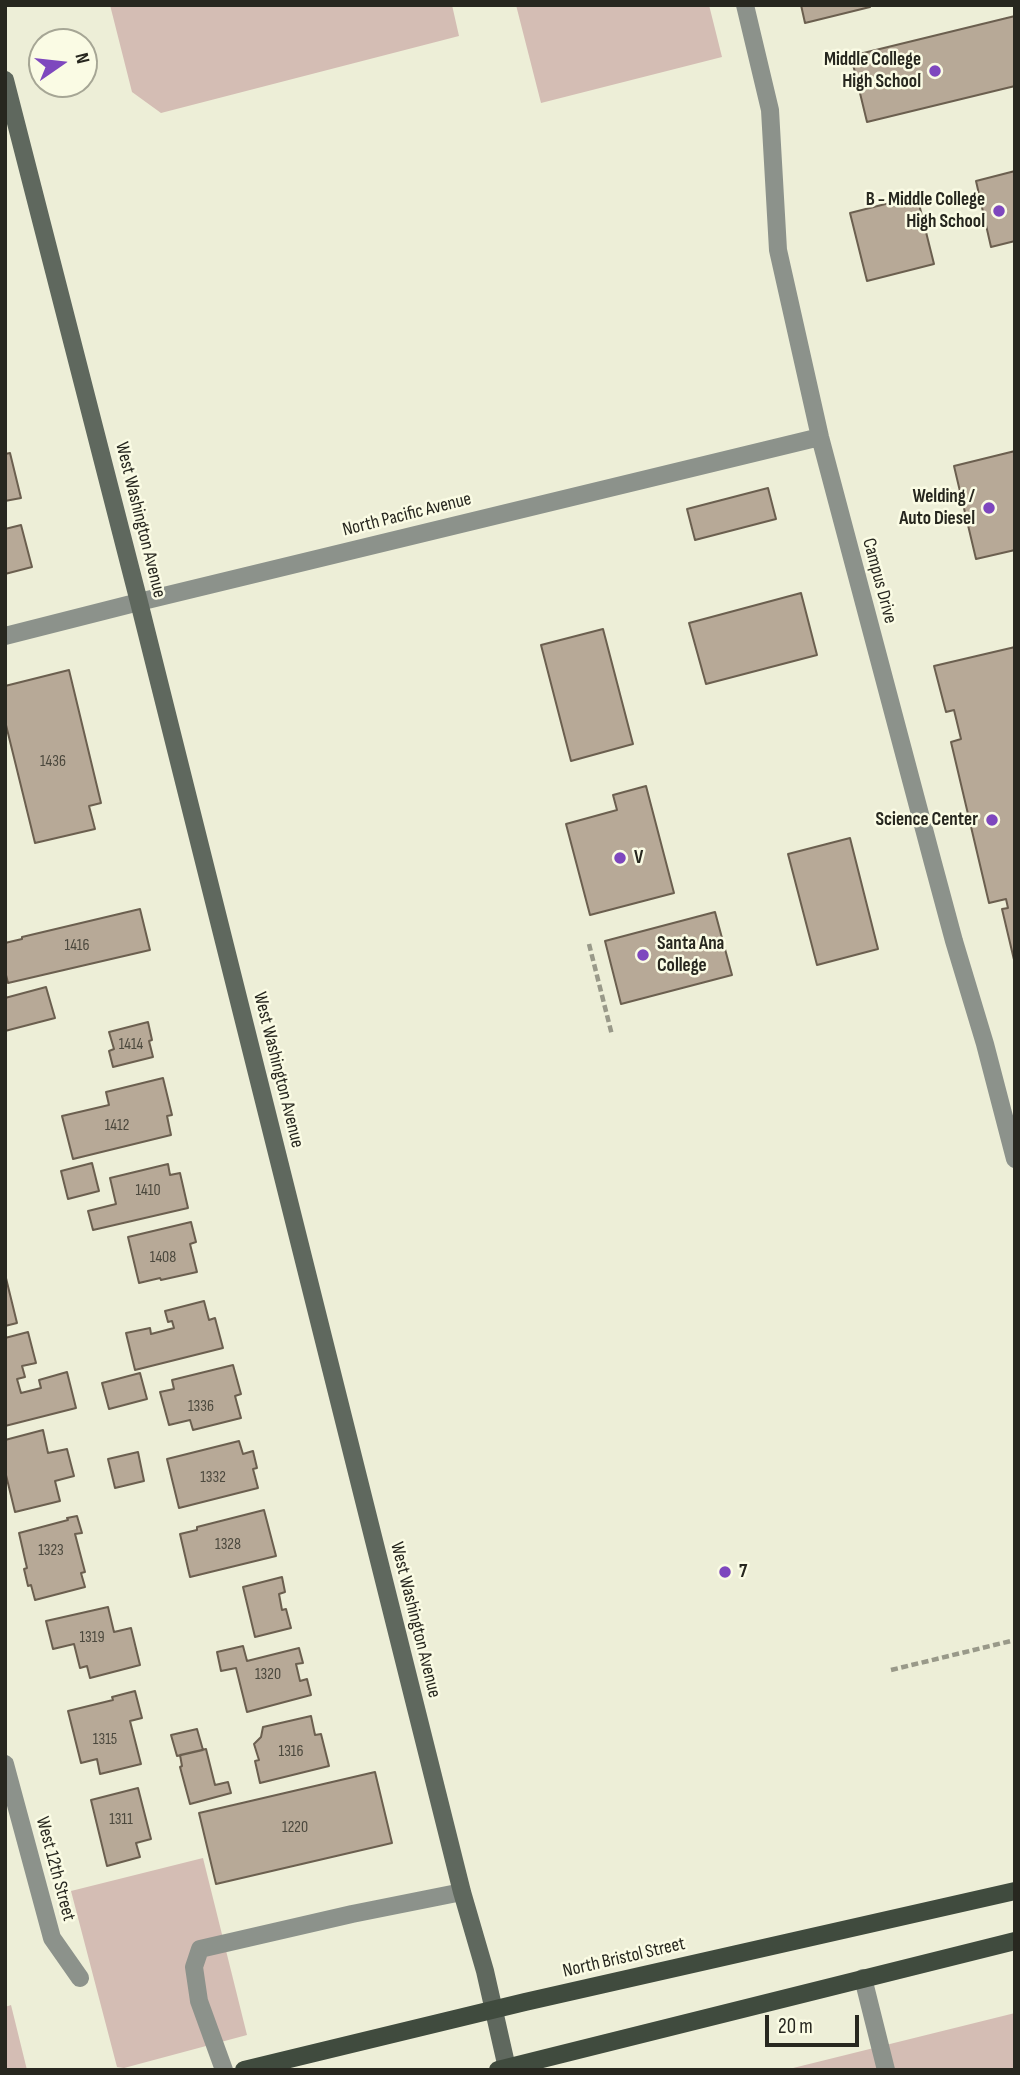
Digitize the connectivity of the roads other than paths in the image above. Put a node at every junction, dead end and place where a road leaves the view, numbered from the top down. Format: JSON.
{"nodes":[{"id":1,"x":746,"y":5,"type":"edge"},
{"id":2,"x":5,"y":80,"type":"edge"},
{"id":3,"x":820,"y":437,"type":"junction"},
{"id":4,"x":139,"y":603,"type":"junction"},
{"id":5,"x":5,"y":636,"type":"edge"},
{"id":6,"x":1015,"y":1159,"type":"edge"},
{"id":7,"x":5,"y":1765,"type":"edge"},
{"id":8,"x":1015,"y":1891,"type":"edge"},
{"id":9,"x":462,"y":1892,"type":"junction"},
{"id":10,"x":1015,"y":1941,"type":"edge"},
{"id":11,"x":80,"y":1978,"type":"dead end"},
{"id":12,"x":863,"y":1978,"type":"junction"},
{"id":13,"x":494,"y":2010,"type":"junction"},
{"id":14,"x":504,"y":2069,"type":"edge"},
{"id":15,"x":224,"y":2070,"type":"edge"},
{"id":16,"x":244,"y":2070,"type":"edge"},
{"id":17,"x":887,"y":2070,"type":"edge"}],
"edges":[{"from":1,"to":3,"type":"street","name":"Campus Drive"},
{"from":2,"to":4,"type":"street","name":"West Washington Avenue"},
{"from":3,"to":4,"type":"street","name":"North Pacific Avenue"},
{"from":3,"to":6,"type":"street","name":"Campus Drive"},
{"from":4,"to":5,"type":"street","name":"North Pacific Avenue"},
{"from":4,"to":9,"type":"street","name":"West Washington Avenue"},
{"from":7,"to":11,"type":"street","name":"West 12th Street"},
{"from":8,"to":13,"type":"main road","name":"North Bristol Street"},
{"from":9,"to":13,"type":"street","name":"West Washington Avenue"},
{"from":9,"to":15,"type":"street"},
{"from":10,"to":12,"type":"main road"},
{"from":12,"to":14,"type":"main road"},
{"from":12,"to":17,"type":"street"},
{"from":13,"to":14,"type":"street","name":"West Washington Avenue"},
{"from":13,"to":16,"type":"main road","name":"North Bristol Street"}]}
